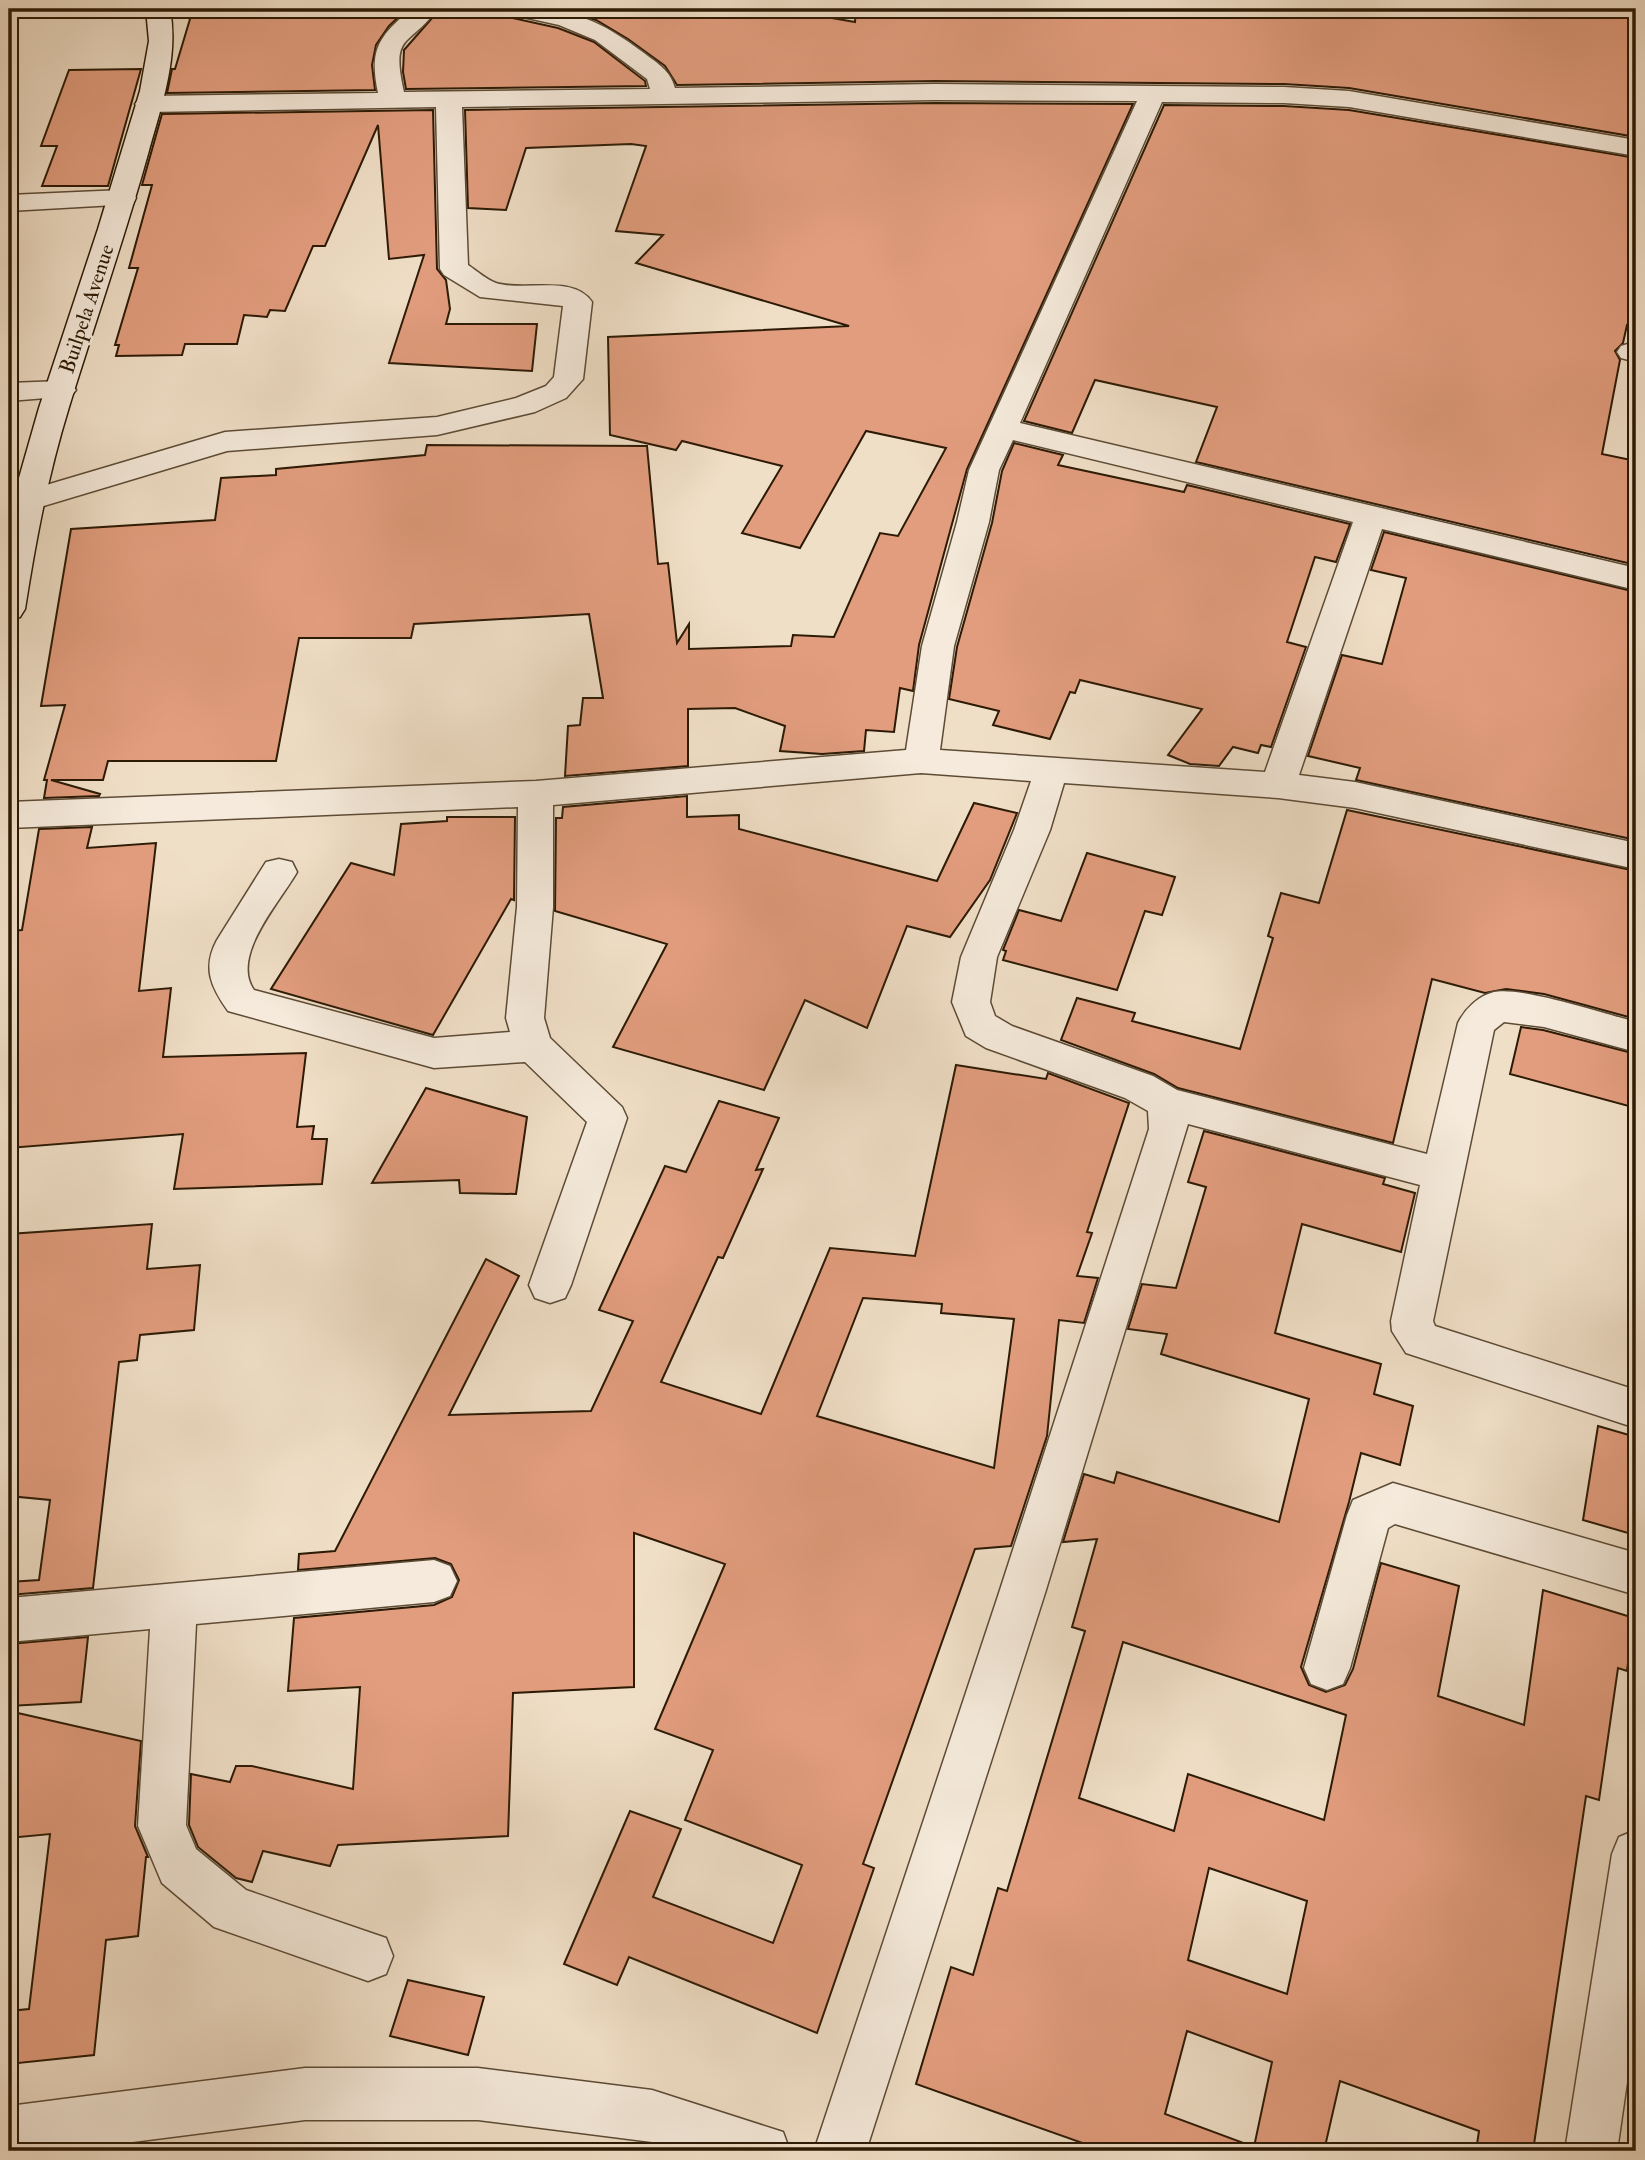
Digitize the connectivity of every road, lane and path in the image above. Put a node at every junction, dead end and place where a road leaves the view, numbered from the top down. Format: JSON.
{"nodes":[{"id":1,"x":158,"y":9,"type":"edge"},
{"id":2,"x":425,"y":9,"type":"edge"},
{"id":3,"x":518,"y":9,"type":"edge"},
{"id":4,"x":1153,"y":94,"type":"junction"},
{"id":5,"x":664,"y":97,"type":"junction"},
{"id":6,"x":449,"y":101,"type":"junction"},
{"id":7,"x":393,"y":102,"type":"junction"},
{"id":8,"x":148,"y":104,"type":"junction"},
{"id":9,"x":1636,"y":148,"type":"edge"},
{"id":10,"x":123,"y":198,"type":"junction"},
{"id":11,"x":9,"y":203,"type":"edge"},
{"id":12,"x":61,"y":390,"type":"junction"},
{"id":13,"x":9,"y":392,"type":"edge"},
{"id":14,"x":1003,"y":428,"type":"junction"},
{"id":15,"x":27,"y":500,"type":"junction"},
{"id":16,"x":1370,"y":517,"type":"junction"},
{"id":17,"x":1636,"y":579,"type":"edge"},
{"id":18,"x":9,"y":609,"type":"edge"},
{"id":19,"x":921,"y":761,"type":"junction"},
{"id":20,"x":1051,"y":771,"type":"junction"},
{"id":21,"x":1278,"y":785,"type":"junction"},
{"id":22,"x":536,"y":794,"type":"junction"},
{"id":23,"x":9,"y":816,"type":"edge"},
{"id":24,"x":1636,"y":856,"type":"edge"},
{"id":25,"x":279,"y":872,"type":"dead end"},
{"id":26,"x":1636,"y":1037,"type":"edge"},
{"id":27,"x":533,"y":1045,"type":"junction"},
{"id":28,"x":1167,"y":1102,"type":"junction"},
{"id":29,"x":1442,"y":1174,"type":"junction"},
{"id":30,"x":550,"y":1285,"type":"dead end"},
{"id":31,"x":1636,"y":1409,"type":"edge"},
{"id":32,"x":1636,"y":1574,"type":"edge"},
{"id":33,"x":433,"y":1581,"type":"dead end"},
{"id":34,"x":174,"y":1604,"type":"junction"},
{"id":35,"x":9,"y":1620,"type":"edge"},
{"id":36,"x":1327,"y":1668,"type":"dead end"},
{"id":37,"x":1636,"y":1854,"type":"edge"},
{"id":38,"x":368,"y":1956,"type":"dead end"},
{"id":39,"x":9,"y":2132,"type":"edge"},
{"id":40,"x":100,"y":2136,"type":"edge"},
{"id":41,"x":764,"y":2151,"type":"edge"},
{"id":42,"x":840,"y":2151,"type":"edge"},
{"id":43,"x":1591,"y":2151,"type":"edge"}],
"edges":[{"from":1,"to":8,"type":"street","name":"Builpela Avenue"},
{"from":2,"to":7,"type":"street"},
{"from":3,"to":5,"type":"street"},
{"from":4,"to":5,"type":"street"},
{"from":4,"to":9,"type":"street"},
{"from":4,"to":14,"type":"street"},
{"from":5,"to":6,"type":"street"},
{"from":6,"to":7,"type":"street"},
{"from":6,"to":15,"type":"street"},
{"from":7,"to":8,"type":"street"},
{"from":8,"to":10,"type":"street","name":"Builpela Avenue"},
{"from":10,"to":11,"type":"street"},
{"from":10,"to":12,"type":"street","name":"Builpela Avenue"},
{"from":12,"to":13,"type":"street"},
{"from":12,"to":15,"type":"street","name":"Builpela Avenue"},
{"from":14,"to":16,"type":"street"},
{"from":14,"to":19,"type":"street"},
{"from":15,"to":18,"type":"street","name":"Builpela Avenue"},
{"from":16,"to":17,"type":"street"},
{"from":16,"to":21,"type":"street"},
{"from":19,"to":20,"type":"street"},
{"from":19,"to":22,"type":"street"},
{"from":20,"to":21,"type":"street"},
{"from":20,"to":28,"type":"street"},
{"from":21,"to":24,"type":"street"},
{"from":22,"to":23,"type":"street"},
{"from":22,"to":27,"type":"street"},
{"from":25,"to":27,"type":"street"},
{"from":26,"to":29,"type":"street"},
{"from":27,"to":30,"type":"street"},
{"from":28,"to":29,"type":"street"},
{"from":28,"to":42,"type":"street"},
{"from":29,"to":31,"type":"street"},
{"from":32,"to":36,"type":"street"},
{"from":33,"to":34,"type":"street"},
{"from":34,"to":35,"type":"street"},
{"from":34,"to":38,"type":"street"},
{"from":37,"to":43,"type":"street"},
{"from":39,"to":40,"type":"street"},
{"from":40,"to":41,"type":"street"}]}
